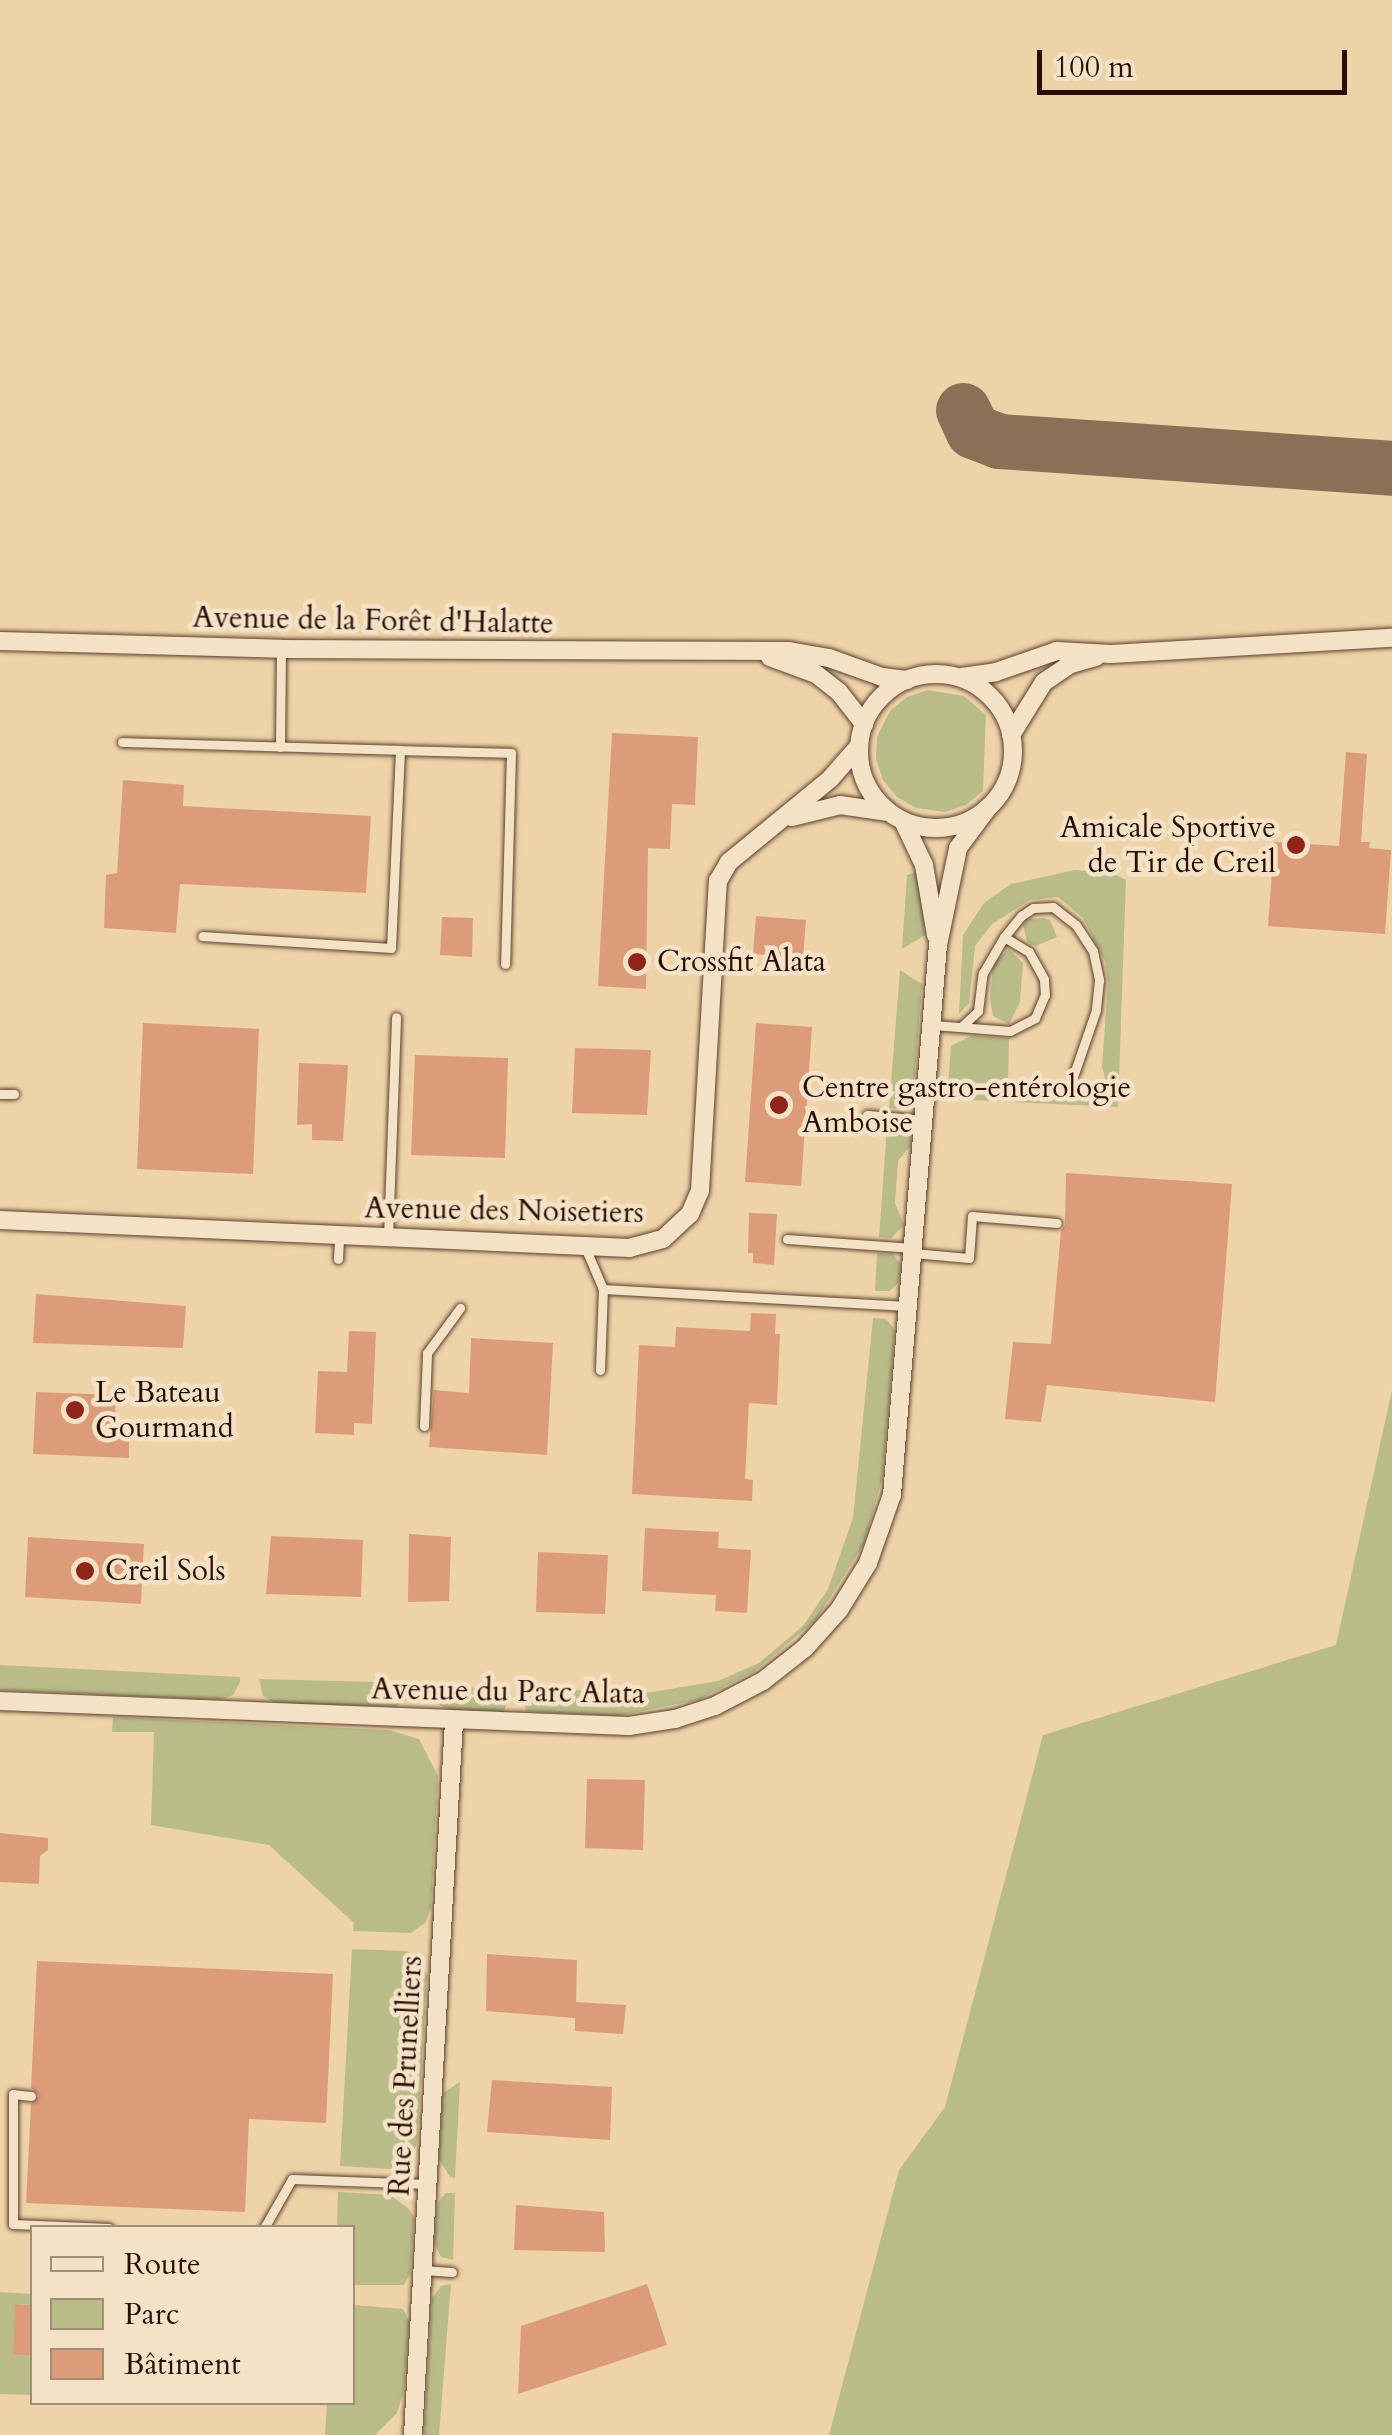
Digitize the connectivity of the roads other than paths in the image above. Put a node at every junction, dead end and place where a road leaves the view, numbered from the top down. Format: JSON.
{"nodes":[{"id":1,"x":1392,"y":638,"type":"edge"},
{"id":2,"x":0,"y":642,"type":"edge"},
{"id":3,"x":281,"y":648,"type":"junction"},
{"id":4,"x":745,"y":653,"type":"junction"},
{"id":5,"x":1111,"y":654,"type":"junction"},
{"id":6,"x":958,"y":677,"type":"junction"},
{"id":7,"x":907,"y":680,"type":"junction"},
{"id":8,"x":864,"y":724,"type":"junction"},
{"id":9,"x":1011,"y":734,"type":"junction"},
{"id":10,"x":122,"y":742,"type":"dead end"},
{"id":11,"x":859,"y":746,"type":"junction"},
{"id":12,"x":280,"y":747,"type":"junction"},
{"id":13,"x":400,"y":750,"type":"junction"},
{"id":14,"x":986,"y":809,"type":"junction"},
{"id":15,"x":896,"y":817,"type":"junction"},
{"id":16,"x":782,"y":821,"type":"junction"},
{"id":17,"x":202,"y":936,"type":"dead end"},
{"id":18,"x":1004,"y":936,"type":"junction"},
{"id":19,"x":938,"y":946,"type":"junction"},
{"id":20,"x":504,"y":964,"type":"dead end"},
{"id":21,"x":396,"y":1017,"type":"dead end"},
{"id":22,"x":931,"y":1025,"type":"junction"},
{"id":23,"x":961,"y":1026,"type":"junction"},
{"id":24,"x":1074,"y":1074,"type":"dead end"},
{"id":25,"x":0,"y":1094,"type":"edge"},
{"id":26,"x":14,"y":1094,"type":"dead end"},
{"id":27,"x":867,"y":1115,"type":"dead end"},
{"id":28,"x":922,"y":1120,"type":"junction"},
{"id":29,"x":0,"y":1220,"type":"edge"},
{"id":30,"x":1057,"y":1223,"type":"dead end"},
{"id":31,"x":339,"y":1235,"type":"junction"},
{"id":32,"x":388,"y":1237,"type":"junction"},
{"id":33,"x":787,"y":1239,"type":"dead end"},
{"id":34,"x":584,"y":1246,"type":"junction"},
{"id":35,"x":913,"y":1250,"type":"junction"},
{"id":36,"x":338,"y":1259,"type":"dead end"},
{"id":37,"x":603,"y":1289,"type":"junction"},
{"id":38,"x":908,"y":1306,"type":"junction"},
{"id":39,"x":460,"y":1308,"type":"dead end"},
{"id":40,"x":600,"y":1370,"type":"dead end"},
{"id":41,"x":424,"y":1426,"type":"dead end"},
{"id":42,"x":0,"y":1700,"type":"edge"},
{"id":43,"x":454,"y":1721,"type":"junction"},
{"id":44,"x":31,"y":2096,"type":"dead end"},
{"id":45,"x":427,"y":2184,"type":"junction"},
{"id":46,"x":37,"y":2225,"type":"edge"},
{"id":47,"x":266,"y":2225,"type":"edge"},
{"id":48,"x":422,"y":2270,"type":"junction"},
{"id":49,"x":452,"y":2272,"type":"dead end"},
{"id":50,"x":412,"y":2435,"type":"edge"}],
"edges":[{"from":1,"to":5,"type":"street"},
{"from":2,"to":3,"type":"street","name":"Avenue de la Forêt d'Halatte"},
{"from":3,"to":4,"type":"street","name":"Avenue de la Forêt d'Halatte"},
{"from":3,"to":12,"type":"lane"},
{"from":4,"to":7,"type":"street","name":"Avenue de la Forêt d'Halatte"},
{"from":4,"to":8,"type":"street","name":"Avenue de la Forêt d'Halatte"},
{"from":5,"to":6,"type":"street"},
{"from":5,"to":9,"type":"street"},
{"from":6,"to":7,"type":"street"},
{"from":6,"to":9,"type":"street"},
{"from":7,"to":8,"type":"street"},
{"from":8,"to":11,"type":"street"},
{"from":9,"to":14,"type":"street"},
{"from":10,"to":12,"type":"lane"},
{"from":11,"to":15,"type":"street"},
{"from":11,"to":16,"type":"street","name":"Avenue des Noisetiers"},
{"from":12,"to":13,"type":"lane"},
{"from":13,"to":17,"type":"lane"},
{"from":13,"to":20,"type":"lane"},
{"from":14,"to":15,"type":"street"},
{"from":14,"to":19,"type":"street","name":"Avenue du Parc Alata"},
{"from":15,"to":16,"type":"street","name":"Avenue des Noisetiers"},
{"from":15,"to":19,"type":"street","name":"Avenue du Parc Alata"},
{"from":16,"to":34,"type":"street","name":"Avenue des Noisetiers"},
{"from":18,"to":23,"type":"lane"},
{"from":18,"to":23,"type":"lane"},
{"from":18,"to":24,"type":"lane"},
{"from":19,"to":22,"type":"street","name":"Avenue du Parc Alata"},
{"from":21,"to":32,"type":"lane"},
{"from":22,"to":23,"type":"lane"},
{"from":22,"to":28,"type":"street","name":"Avenue du Parc Alata"},
{"from":25,"to":26,"type":"lane"},
{"from":27,"to":28,"type":"lane"},
{"from":28,"to":35,"type":"street","name":"Avenue du Parc Alata"},
{"from":29,"to":31,"type":"street","name":"Avenue des Noisetiers"},
{"from":30,"to":35,"type":"lane"},
{"from":31,"to":32,"type":"street","name":"Avenue des Noisetiers"},
{"from":31,"to":36,"type":"lane"},
{"from":32,"to":34,"type":"street","name":"Avenue des Noisetiers"},
{"from":33,"to":35,"type":"lane"},
{"from":34,"to":37,"type":"lane"},
{"from":35,"to":38,"type":"street","name":"Avenue du Parc Alata"},
{"from":37,"to":38,"type":"lane"},
{"from":37,"to":40,"type":"lane"},
{"from":38,"to":43,"type":"street","name":"Avenue du Parc Alata"},
{"from":39,"to":41,"type":"lane"},
{"from":42,"to":43,"type":"street","name":"Avenue du Parc Alata"},
{"from":43,"to":45,"type":"street","name":"Rue des Prunelliers"},
{"from":44,"to":46,"type":"lane"},
{"from":45,"to":47,"type":"lane"},
{"from":45,"to":48,"type":"street","name":"Rue des Prunelliers"},
{"from":48,"to":49,"type":"lane"},
{"from":48,"to":50,"type":"street","name":"Rue des Prunelliers"}]}
